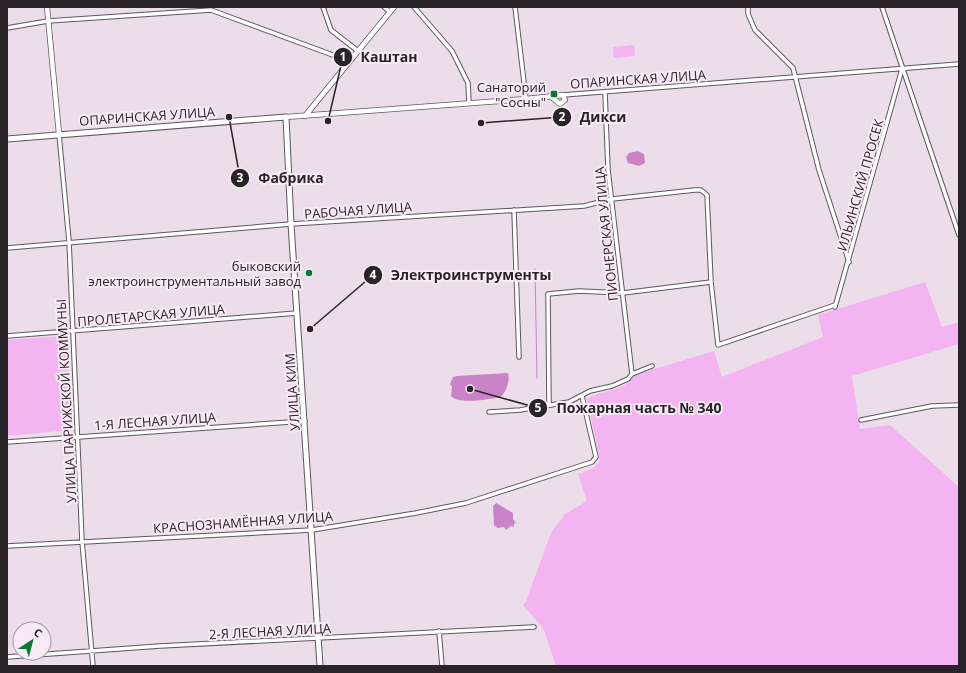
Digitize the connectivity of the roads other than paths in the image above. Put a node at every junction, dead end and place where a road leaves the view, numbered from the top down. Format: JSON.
{"nodes":[{"id":1,"x":47,"y":7,"type":"edge"},
{"id":2,"x":323,"y":7,"type":"edge"},
{"id":3,"x":384,"y":7,"type":"edge"},
{"id":4,"x":394,"y":7,"type":"edge"},
{"id":5,"x":414,"y":7,"type":"edge"},
{"id":6,"x":515,"y":7,"type":"edge"},
{"id":7,"x":748,"y":7,"type":"edge"},
{"id":8,"x":882,"y":7,"type":"edge"},
{"id":9,"x":211,"y":9,"type":"edge"},
{"id":10,"x":390,"y":12,"type":"junction"},
{"id":11,"x":48,"y":21,"type":"junction"},
{"id":12,"x":7,"y":28,"type":"edge"},
{"id":13,"x":358,"y":51,"type":"junction"},
{"id":14,"x":349,"y":61,"type":"junction"},
{"id":15,"x":959,"y":64,"type":"edge"},
{"id":16,"x":902,"y":69,"type":"junction"},
{"id":17,"x":794,"y":78,"type":"junction"},
{"id":18,"x":605,"y":92,"type":"junction"},
{"id":19,"x":563,"y":95,"type":"junction"},
{"id":20,"x":550,"y":96,"type":"junction"},
{"id":21,"x":526,"y":99,"type":"junction"},
{"id":22,"x":469,"y":103,"type":"junction"},
{"id":23,"x":305,"y":116,"type":"junction"},
{"id":24,"x":286,"y":117,"type":"junction"},
{"id":25,"x":58,"y":134,"type":"junction"},
{"id":26,"x":7,"y":138,"type":"edge"},
{"id":27,"x":612,"y":199,"type":"junction"},
{"id":28,"x":514,"y":210,"type":"junction"},
{"id":29,"x":291,"y":224,"type":"junction"},
{"id":30,"x":959,"y":235,"type":"edge"},
{"id":31,"x":69,"y":241,"type":"junction"},
{"id":32,"x":7,"y":248,"type":"edge"},
{"id":33,"x":849,"y":262,"type":"junction"},
{"id":34,"x":712,"y":282,"type":"junction"},
{"id":35,"x":623,"y":293,"type":"junction"},
{"id":36,"x":297,"y":313,"type":"junction"},
{"id":37,"x":73,"y":332,"type":"junction"},
{"id":38,"x":7,"y":336,"type":"edge"},
{"id":39,"x":520,"y":356,"type":"dead end"},
{"id":40,"x":652,"y":366,"type":"dead end"},
{"id":41,"x":632,"y":374,"type":"junction"},
{"id":42,"x":582,"y":396,"type":"junction"},
{"id":43,"x":959,"y":404,"type":"edge"},
{"id":44,"x":550,"y":405,"type":"junction"},
{"id":45,"x":489,"y":412,"type":"dead end"},
{"id":46,"x":861,"y":420,"type":"dead end"},
{"id":47,"x":305,"y":421,"type":"junction"},
{"id":48,"x":78,"y":437,"type":"junction"},
{"id":49,"x":7,"y":442,"type":"edge"},
{"id":50,"x":312,"y":530,"type":"junction"},
{"id":51,"x":82,"y":541,"type":"junction"},
{"id":52,"x":7,"y":546,"type":"edge"},
{"id":53,"x":534,"y":627,"type":"dead end"},
{"id":54,"x":439,"y":631,"type":"junction"},
{"id":55,"x":319,"y":638,"type":"junction"},
{"id":56,"x":92,"y":650,"type":"junction"},
{"id":57,"x":7,"y":657,"type":"edge"},
{"id":58,"x":93,"y":666,"type":"edge"},
{"id":59,"x":320,"y":666,"type":"edge"},
{"id":60,"x":442,"y":666,"type":"edge"}],
"edges":[{"from":1,"to":11,"type":"street"},
{"from":2,"to":13,"type":"street"},
{"from":3,"to":10,"type":"street"},
{"from":4,"to":10,"type":"street"},
{"from":5,"to":22,"type":"street"},
{"from":6,"to":21,"type":"street"},
{"from":7,"to":17,"type":"street"},
{"from":8,"to":16,"type":"street"},
{"from":9,"to":11,"type":"street"},
{"from":9,"to":14,"type":"street"},
{"from":10,"to":13,"type":"street"},
{"from":11,"to":12,"type":"street"},
{"from":11,"to":25,"type":"street"},
{"from":13,"to":14,"type":"street"},
{"from":14,"to":23,"type":"street"},
{"from":15,"to":16,"type":"street","name":"ОПАРИНСКАЯ УЛИЦА"},
{"from":16,"to":17,"type":"street","name":"ОПАРИНСКАЯ УЛИЦА"},
{"from":16,"to":30,"type":"street"},
{"from":16,"to":33,"type":"street","name":"ИЛЬИНСКИЙ ПРОСЕК"},
{"from":17,"to":18,"type":"street","name":"ОПАРИНСКАЯ УЛИЦА"},
{"from":17,"to":33,"type":"street"},
{"from":18,"to":19,"type":"street","name":"ОПАРИНСКАЯ УЛИЦА"},
{"from":18,"to":27,"type":"street","name":"ПИОНЕРСКАЯ УЛИЦА"},
{"from":19,"to":20,"type":"street","name":"ОПАРИНСКАЯ УЛИЦА"},
{"from":19,"to":20,"type":"street"},
{"from":20,"to":21,"type":"street","name":"ОПАРИНСКАЯ УЛИЦА"},
{"from":21,"to":22,"type":"street","name":"ОПАРИНСКАЯ УЛИЦА"},
{"from":22,"to":23,"type":"street","name":"ОПАРИНСКАЯ УЛИЦА"},
{"from":23,"to":24,"type":"street","name":"ОПАРИНСКАЯ УЛИЦА"},
{"from":24,"to":25,"type":"main road","name":"ОПАРИНСКАЯ УЛИЦА"},
{"from":24,"to":29,"type":"main road","name":"УЛИЦА КИМ"},
{"from":25,"to":26,"type":"main road","name":"ОПАРИНСКАЯ УЛИЦА"},
{"from":25,"to":31,"type":"street","name":"УЛИЦА ПАРИЖСКОЙ КОММУНЫ"},
{"from":27,"to":28,"type":"street","name":"РАБОЧАЯ УЛИЦА"},
{"from":27,"to":34,"type":"street","name":"РАБОЧАЯ УЛИЦА"},
{"from":27,"to":35,"type":"street","name":"ПИОНЕРСКАЯ УЛИЦА"},
{"from":28,"to":29,"type":"street","name":"РАБОЧАЯ УЛИЦА"},
{"from":28,"to":39,"type":"street"},
{"from":29,"to":31,"type":"street","name":"РАБОЧАЯ УЛИЦА"},
{"from":29,"to":36,"type":"main road","name":"УЛИЦА КИМ"},
{"from":31,"to":32,"type":"street","name":"РАБОЧАЯ УЛИЦА"},
{"from":31,"to":37,"type":"street","name":"УЛИЦА ПАРИЖСКОЙ КОММУНЫ"},
{"from":33,"to":34,"type":"street","name":"ИЛЬИНСКИЙ ПРОСЕК"},
{"from":34,"to":35,"type":"street"},
{"from":35,"to":41,"type":"street","name":"ПИОНЕРСКАЯ УЛИЦА"},
{"from":35,"to":44,"type":"street"},
{"from":36,"to":37,"type":"street","name":"ПРОЛЕТАРСКАЯ УЛИЦА"},
{"from":36,"to":47,"type":"main road","name":"УЛИЦА КИМ"},
{"from":37,"to":38,"type":"street","name":"ПРОЛЕТАРСКАЯ УЛИЦА"},
{"from":37,"to":48,"type":"street","name":"УЛИЦА ПАРИЖСКОЙ КОММУНЫ"},
{"from":40,"to":41,"type":"street"},
{"from":41,"to":42,"type":"street"},
{"from":42,"to":44,"type":"street"},
{"from":42,"to":50,"type":"street","name":"КРАСНОЗНАМЁННАЯ УЛИЦА"},
{"from":43,"to":46,"type":"street"},
{"from":44,"to":45,"type":"street"},
{"from":47,"to":48,"type":"street","name":"1-Я ЛЕСНАЯ УЛИЦА"},
{"from":47,"to":50,"type":"main road","name":"УЛИЦА КИМ"},
{"from":48,"to":49,"type":"street","name":"1-Я ЛЕСНАЯ УЛИЦА"},
{"from":48,"to":51,"type":"street","name":"УЛИЦА ПАРИЖСКОЙ КОММУНЫ"},
{"from":50,"to":51,"type":"street","name":"КРАСНОЗНАМЁННАЯ УЛИЦА"},
{"from":50,"to":55,"type":"main road","name":"УЛИЦА КИМ"},
{"from":51,"to":52,"type":"street","name":"КРАСНОЗНАМЁННАЯ УЛИЦА"},
{"from":51,"to":56,"type":"street","name":"УЛИЦА ПАРИЖСКОЙ КОММУНЫ"},
{"from":53,"to":54,"type":"street","name":"2-Я ЛЕСНАЯ УЛИЦА"},
{"from":54,"to":55,"type":"street","name":"2-Я ЛЕСНАЯ УЛИЦА"},
{"from":54,"to":60,"type":"street"},
{"from":55,"to":56,"type":"street","name":"2-Я ЛЕСНАЯ УЛИЦА"},
{"from":55,"to":59,"type":"main road","name":"УЛИЦА КИМ"},
{"from":56,"to":57,"type":"street","name":"2-Я ЛЕСНАЯ УЛИЦА"},
{"from":56,"to":58,"type":"street","name":"УЛИЦА ПАРИЖСКОЙ КОММУНЫ"}]}
